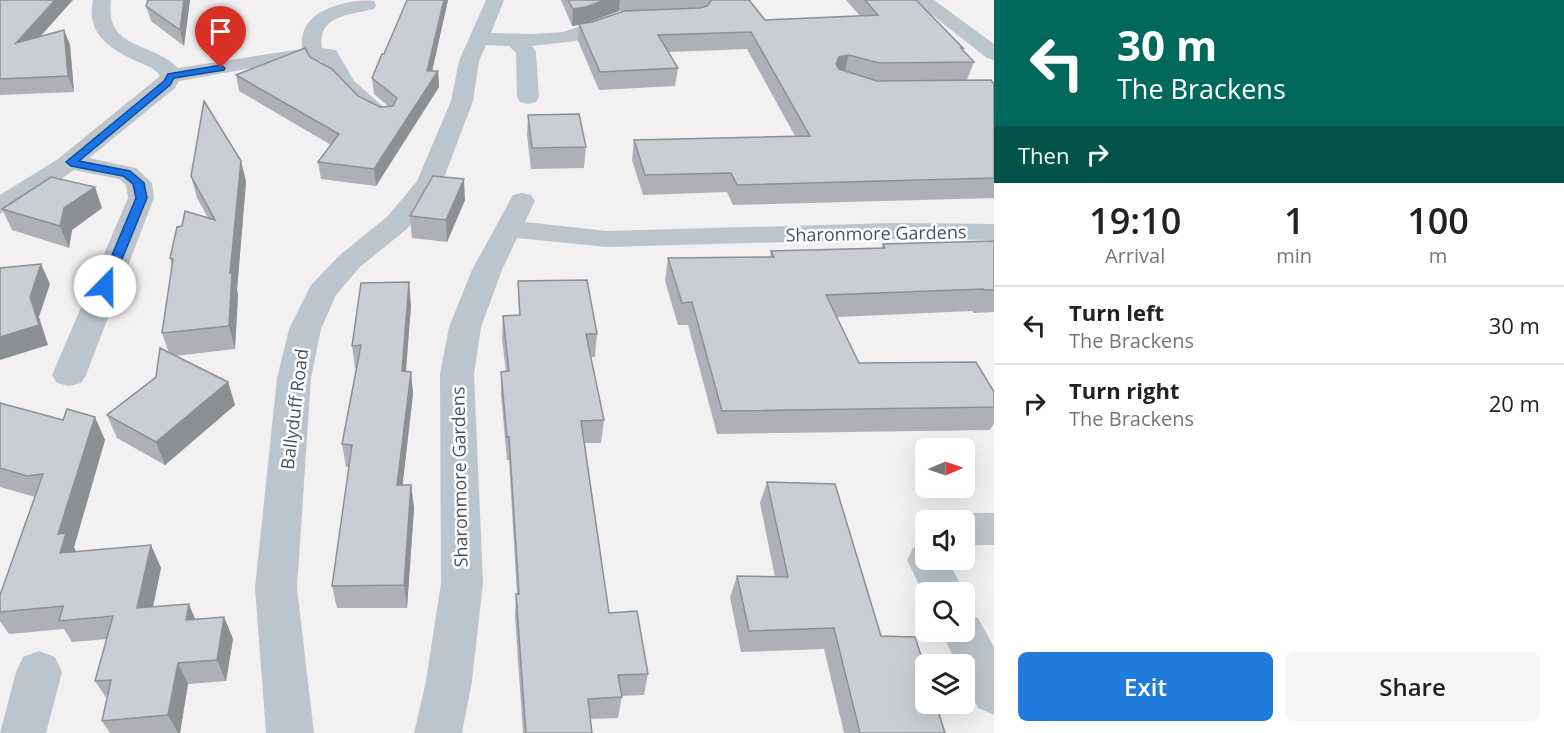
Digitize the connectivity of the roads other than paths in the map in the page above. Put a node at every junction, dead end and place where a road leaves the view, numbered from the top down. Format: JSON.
{"nodes":[{"id":1,"x":102,"y":0,"type":"edge"},
{"id":2,"x":495,"y":0,"type":"edge"},
{"id":3,"x":922,"y":0,"type":"edge"},
{"id":4,"x":367,"y":5,"type":"dead end"},
{"id":5,"x":641,"y":18,"type":"edge"},
{"id":6,"x":478,"y":38,"type":"junction"},
{"id":7,"x":515,"y":41,"type":"junction"},
{"id":8,"x":313,"y":54,"type":"junction"},
{"id":9,"x":994,"y":54,"type":"edge"},
{"id":10,"x":171,"y":76,"type":"junction"},
{"id":11,"x":528,"y":97,"type":"dead end"},
{"id":12,"x":385,"y":116,"type":"edge"},
{"id":13,"x":71,"y":162,"type":"junction"},
{"id":14,"x":0,"y":206,"type":"edge"},
{"id":15,"x":994,"y":232,"type":"edge"},
{"id":16,"x":69,"y":375,"type":"dead end"},
{"id":17,"x":975,"y":529,"type":"edge"},
{"id":18,"x":994,"y":529,"type":"edge"},
{"id":19,"x":968,"y":642,"type":"edge"},
{"id":20,"x":39,"y":672,"type":"dead end"},
{"id":21,"x":994,"y":693,"type":"edge"},
{"id":22,"x":22,"y":733,"type":"edge"},
{"id":23,"x":290,"y":733,"type":"edge"},
{"id":24,"x":438,"y":733,"type":"edge"}],
"edges":[{"from":1,"to":10,"type":"street"},
{"from":2,"to":6,"type":"street","name":"Ballyduff Road"},
{"from":3,"to":9,"type":"street"},
{"from":4,"to":8,"type":"street"},
{"from":5,"to":7,"type":"street"},
{"from":6,"to":7,"type":"street"},
{"from":6,"to":23,"type":"street","name":"Ballyduff Road"},
{"from":7,"to":11,"type":"street"},
{"from":8,"to":10,"type":"street"},
{"from":8,"to":12,"type":"street"},
{"from":10,"to":13,"type":"street"},
{"from":13,"to":14,"type":"street"},
{"from":13,"to":16,"type":"street"},
{"from":15,"to":24,"type":"street","name":"Sharonmore Gardens"},
{"from":17,"to":18,"type":"street"},
{"from":19,"to":21,"type":"street"},
{"from":20,"to":22,"type":"street"}]}
